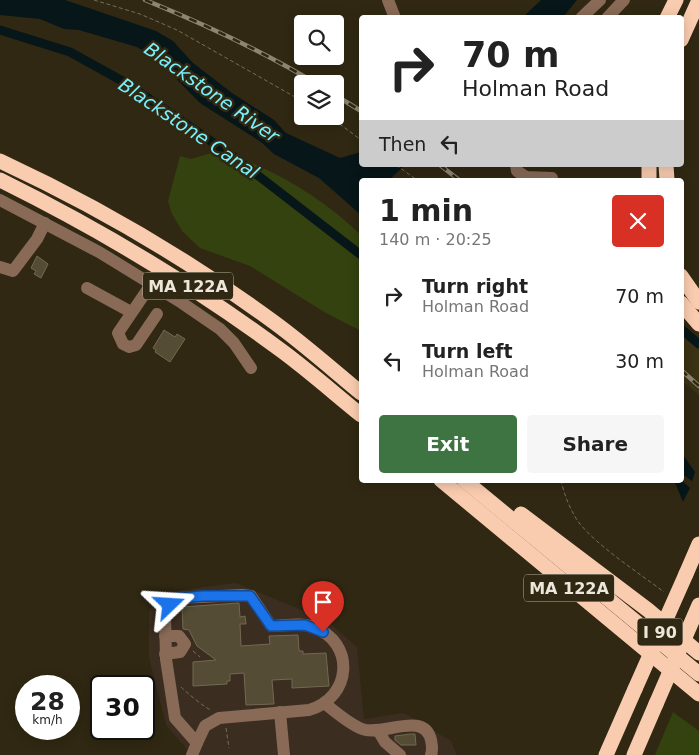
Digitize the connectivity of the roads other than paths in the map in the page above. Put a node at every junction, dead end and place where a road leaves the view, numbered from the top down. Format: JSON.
{"nodes":[{"id":1,"x":388,"y":0,"type":"edge"},
{"id":2,"x":600,"y":0,"type":"edge"},
{"id":3,"x":624,"y":0,"type":"edge"},
{"id":4,"x":676,"y":0,"type":"edge"},
{"id":5,"x":699,"y":0,"type":"edge"},
{"id":6,"x":394,"y":15,"type":"edge"},
{"id":7,"x":584,"y":15,"type":"edge"},
{"id":8,"x":610,"y":15,"type":"edge"},
{"id":9,"x":669,"y":15,"type":"edge"},
{"id":10,"x":684,"y":33,"type":"edge"},
{"id":11,"x":0,"y":161,"type":"edge"},
{"id":12,"x":516,"y":167,"type":"edge"},
{"id":13,"x":552,"y":174,"type":"edge"},
{"id":14,"x":0,"y":180,"type":"edge"},
{"id":15,"x":0,"y":200,"type":"edge"},
{"id":16,"x":45,"y":223,"type":"junction"},
{"id":17,"x":0,"y":267,"type":"edge"},
{"id":18,"x":684,"y":280,"type":"edge"},
{"id":19,"x":152,"y":283,"type":"junction"},
{"id":20,"x":87,"y":288,"type":"dead end"},
{"id":21,"x":699,"y":302,"type":"edge"},
{"id":22,"x":684,"y":306,"type":"edge"},
{"id":23,"x":131,"y":312,"type":"junction"},
{"id":24,"x":157,"y":314,"type":"dead end"},
{"id":25,"x":699,"y":324,"type":"edge"},
{"id":26,"x":251,"y":368,"type":"dead end"},
{"id":27,"x":359,"y":391,"type":"edge"},
{"id":28,"x":359,"y":414,"type":"edge"},
{"id":29,"x":445,"y":483,"type":"edge"},
{"id":30,"x":468,"y":483,"type":"edge"},
{"id":31,"x":483,"y":483,"type":"edge"},
{"id":32,"x":699,"y":544,"type":"edge"},
{"id":33,"x":699,"y":605,"type":"edge"},
{"id":34,"x":165,"y":636,"type":"junction"},
{"id":35,"x":699,"y":653,"type":"edge"},
{"id":36,"x":165,"y":654,"type":"junction"},
{"id":37,"x":699,"y":674,"type":"edge"},
{"id":38,"x":699,"y":694,"type":"edge"},
{"id":39,"x":324,"y":703,"type":"junction"},
{"id":40,"x":280,"y":712,"type":"junction"},
{"id":41,"x":379,"y":732,"type":"junction"},
{"id":42,"x":194,"y":749,"type":"edge"},
{"id":43,"x":284,"y":755,"type":"edge"},
{"id":44,"x":400,"y":755,"type":"edge"},
{"id":45,"x":431,"y":755,"type":"edge"},
{"id":46,"x":606,"y":755,"type":"edge"},
{"id":47,"x":634,"y":755,"type":"edge"}],
"edges":[{"from":1,"to":6,"type":"street"},
{"from":2,"to":7,"type":"street"},
{"from":3,"to":8,"type":"street"},
{"from":4,"to":9,"type":"highway"},
{"from":5,"to":10,"type":"highway"},
{"from":11,"to":27,"type":"highway","number":"MA 122A"},
{"from":12,"to":13,"type":"street"},
{"from":14,"to":28,"type":"highway","number":"MA 122A"},
{"from":15,"to":16,"type":"street"},
{"from":16,"to":17,"type":"street"},
{"from":16,"to":19,"type":"street"},
{"from":18,"to":21,"type":"highway"},
{"from":19,"to":23,"type":"street"},
{"from":19,"to":26,"type":"street"},
{"from":20,"to":23,"type":"street"},
{"from":22,"to":25,"type":"highway"},
{"from":23,"to":24,"type":"street"},
{"from":29,"to":38,"type":"highway","number":"MA 122A"},
{"from":30,"to":37,"type":"highway","number":"MA 122A"},
{"from":31,"to":35,"type":"highway"},
{"from":32,"to":46,"type":"highway","number":"I 90","bridge":true},
{"from":33,"to":47,"type":"highway","number":"I 90","bridge":true},
{"from":34,"to":36,"type":"street"},
{"from":34,"to":36,"type":"street"},
{"from":34,"to":39,"type":"street"},
{"from":36,"to":42,"type":"street"},
{"from":39,"to":40,"type":"street"},
{"from":39,"to":41,"type":"street"},
{"from":40,"to":42,"type":"street"},
{"from":40,"to":43,"type":"street"},
{"from":41,"to":44,"type":"street"},
{"from":41,"to":45,"type":"street"}]}
